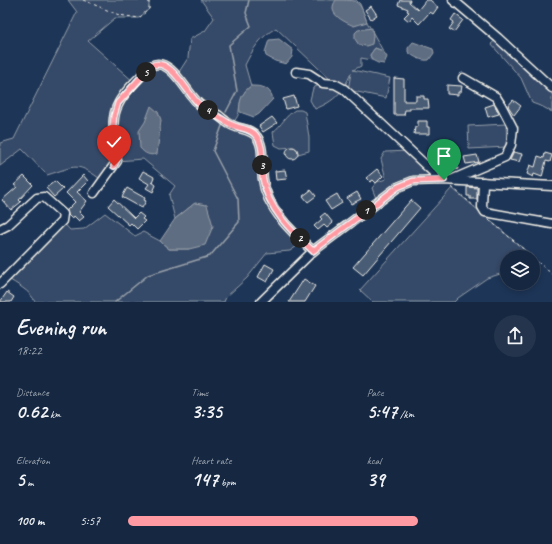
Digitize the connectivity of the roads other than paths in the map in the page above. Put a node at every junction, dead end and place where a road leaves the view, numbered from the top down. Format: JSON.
{"nodes":[{"id":1,"x":453,"y":0,"type":"edge"},
{"id":2,"x":296,"y":72,"type":"dead end"},
{"id":3,"x":463,"y":78,"type":"dead end"},
{"id":4,"x":552,"y":88,"type":"edge"},
{"id":5,"x":437,"y":180,"type":"junction"},
{"id":6,"x":450,"y":180,"type":"junction"},
{"id":7,"x":483,"y":182,"type":"junction"},
{"id":8,"x":552,"y":186,"type":"edge"},
{"id":9,"x":94,"y":193,"type":"dead end"},
{"id":10,"x":552,"y":224,"type":"edge"},
{"id":11,"x":0,"y":229,"type":"edge"},
{"id":12,"x":313,"y":251,"type":"junction"},
{"id":13,"x":0,"y":284,"type":"edge"},
{"id":14,"x":262,"y":302,"type":"edge"}],
"edges":[{"from":1,"to":4,"type":"street"},
{"from":2,"to":5,"type":"street"},
{"from":3,"to":6,"type":"street"},
{"from":5,"to":6,"type":"street"},
{"from":5,"to":12,"type":"street"},
{"from":6,"to":7,"type":"street"},
{"from":7,"to":8,"type":"street"},
{"from":7,"to":10,"type":"street"},
{"from":9,"to":12,"type":"street"},
{"from":11,"to":13,"type":"street"},
{"from":12,"to":14,"type":"street"}]}
